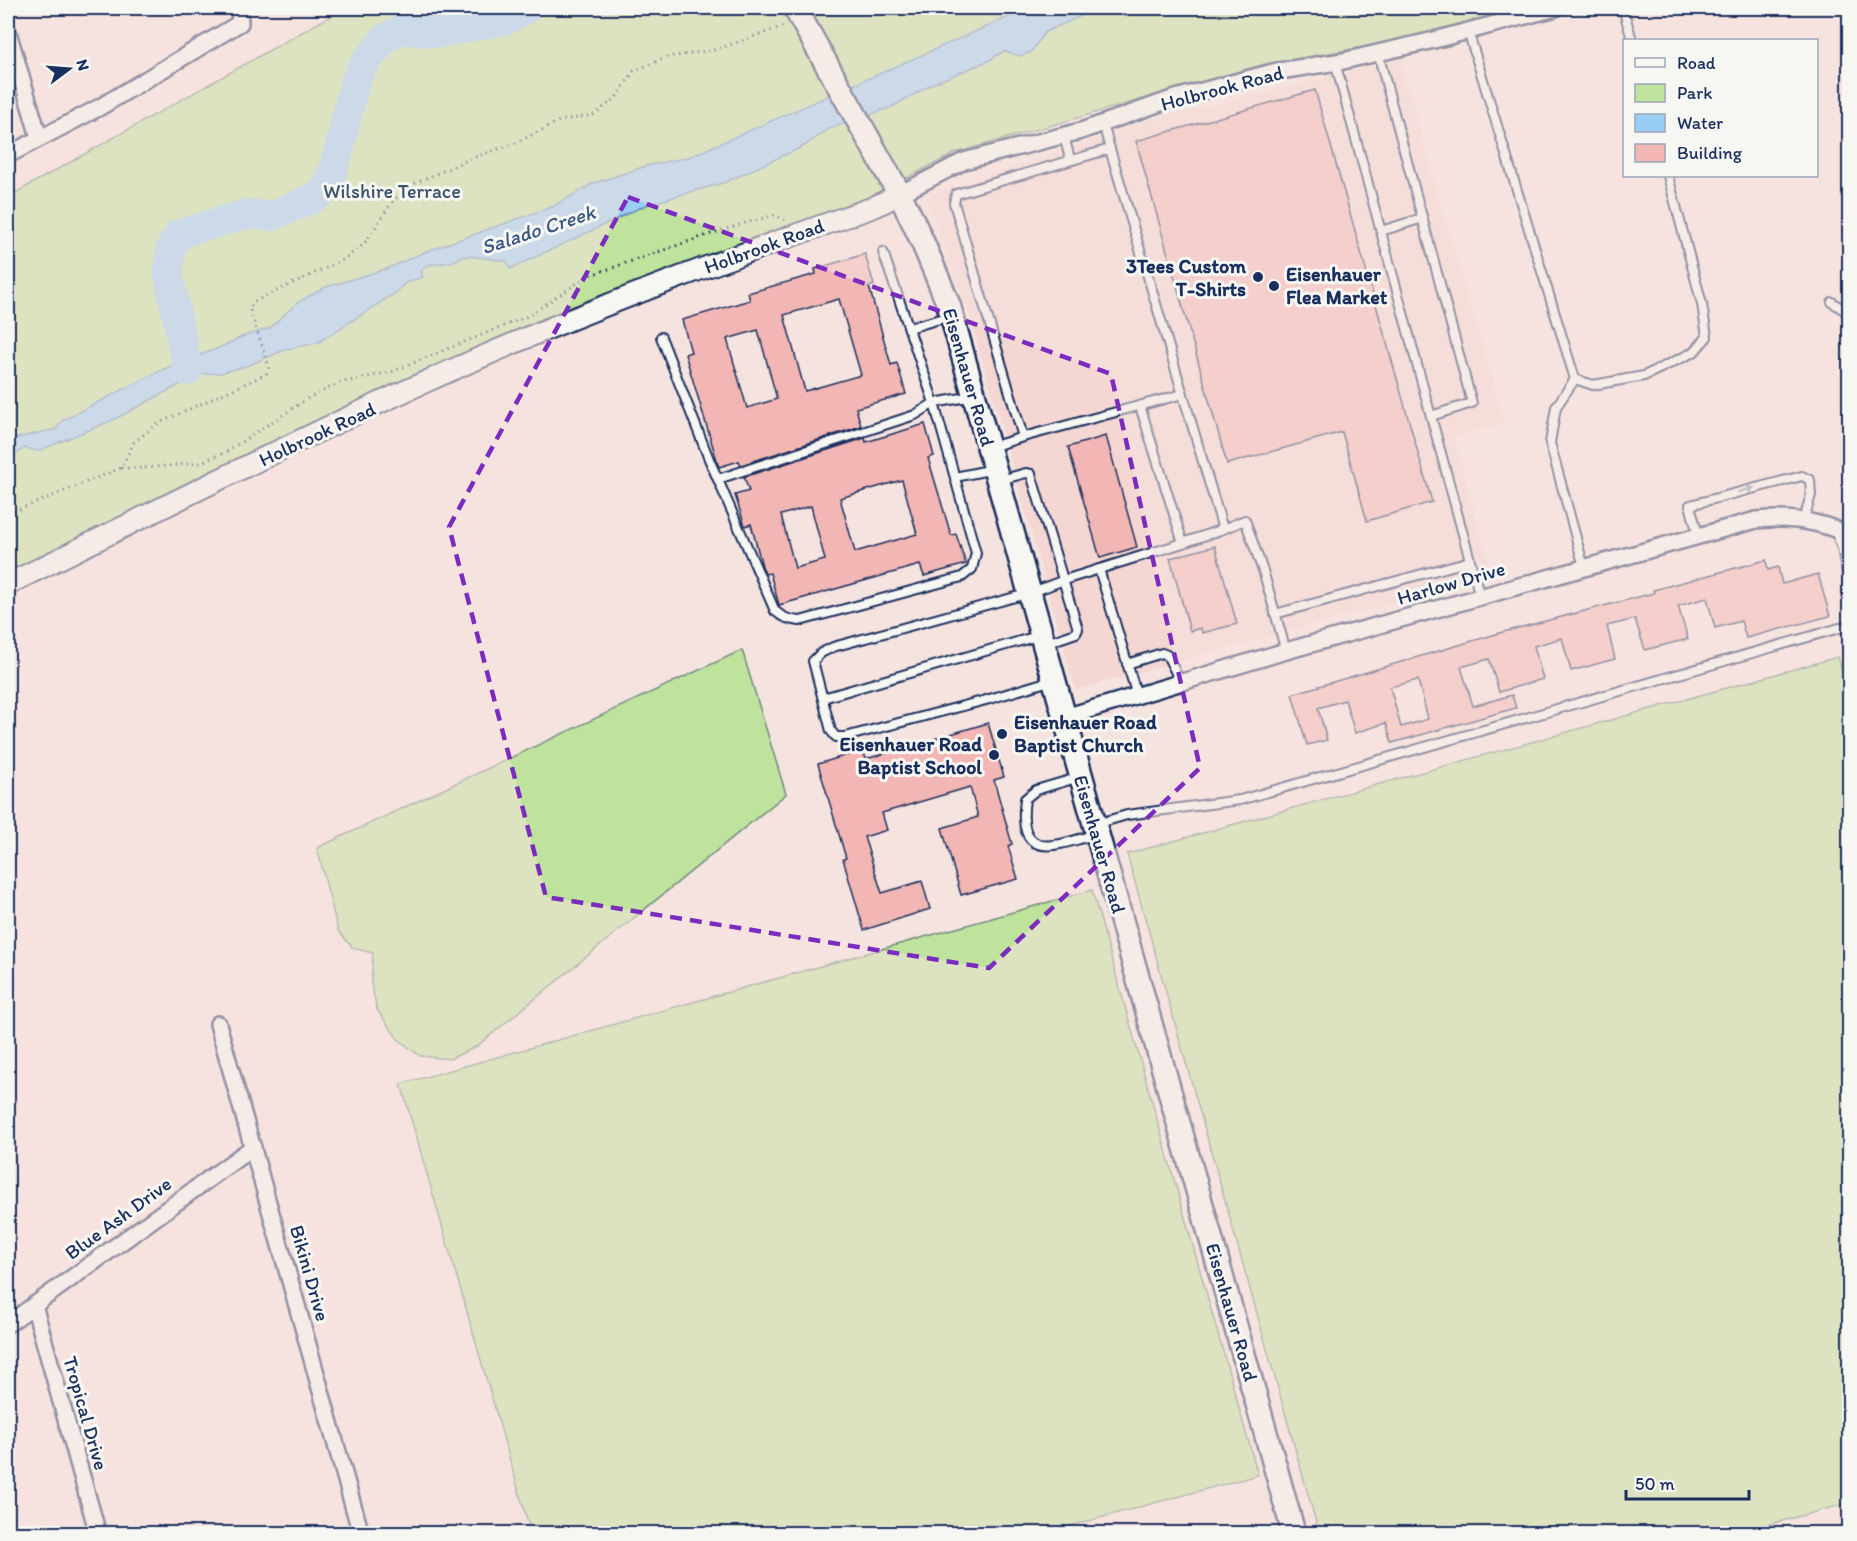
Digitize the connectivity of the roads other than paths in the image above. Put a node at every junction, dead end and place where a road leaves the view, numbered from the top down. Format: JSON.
{"nodes":[{"id":1,"x":1556,"y":8,"type":"edge"},
{"id":2,"x":1623,"y":8,"type":"edge"},
{"id":3,"x":240,"y":15,"type":"edge"},
{"id":4,"x":800,"y":15,"type":"edge"},
{"id":5,"x":1468,"y":31,"type":"junction"},
{"id":6,"x":8,"y":32,"type":"edge"},
{"id":7,"x":1632,"y":39,"type":"edge"},
{"id":8,"x":1378,"y":53,"type":"junction"},
{"id":9,"x":1335,"y":62,"type":"junction"},
{"id":10,"x":1103,"y":124,"type":"junction"},
{"id":11,"x":1064,"y":136,"type":"junction"},
{"id":12,"x":39,"y":137,"type":"junction"},
{"id":13,"x":1110,"y":149,"type":"junction"},
{"id":14,"x":8,"y":154,"type":"edge"},
{"id":15,"x":1070,"y":159,"type":"junction"},
{"id":16,"x":1668,"y":177,"type":"edge"},
{"id":17,"x":900,"y":194,"type":"junction"},
{"id":18,"x":1423,"y":218,"type":"junction"},
{"id":19,"x":1381,"y":231,"type":"junction"},
{"id":20,"x":883,"y":252,"type":"dead end"},
{"id":21,"x":1832,"y":302,"type":"dead end"},
{"id":22,"x":1850,"y":314,"type":"edge"},
{"id":23,"x":952,"y":316,"type":"junction"},
{"id":24,"x":909,"y":328,"type":"junction"},
{"id":25,"x":661,"y":337,"type":"dead end"},
{"id":26,"x":1575,"y":379,"type":"junction"},
{"id":27,"x":1183,"y":394,"type":"junction"},
{"id":28,"x":975,"y":395,"type":"junction"},
{"id":29,"x":934,"y":403,"type":"junction"},
{"id":30,"x":1140,"y":406,"type":"junction"},
{"id":31,"x":1431,"y":416,"type":"junction"},
{"id":32,"x":1023,"y":437,"type":"junction"},
{"id":33,"x":994,"y":466,"type":"junction"},
{"id":34,"x":955,"y":477,"type":"junction"},
{"id":35,"x":718,"y":479,"type":"junction"},
{"id":36,"x":1804,"y":520,"type":"junction"},
{"id":37,"x":1835,"y":528,"type":"junction"},
{"id":38,"x":1223,"y":529,"type":"junction"},
{"id":39,"x":1698,"y":535,"type":"junction"},
{"id":40,"x":1850,"y":536,"type":"edge"},
{"id":41,"x":1183,"y":543,"type":"junction"},
{"id":42,"x":1470,"y":561,"type":"junction"},
{"id":43,"x":1584,"y":567,"type":"junction"},
{"id":44,"x":1099,"y":569,"type":"junction"},
{"id":45,"x":1064,"y":580,"type":"junction"},
{"id":46,"x":8,"y":584,"type":"edge"},
{"id":47,"x":1850,"y":590,"type":"edge"},
{"id":48,"x":1030,"y":593,"type":"junction"},
{"id":49,"x":1480,"y":597,"type":"junction"},
{"id":50,"x":1275,"y":614,"type":"junction"},
{"id":51,"x":1850,"y":626,"type":"edge"},
{"id":52,"x":1043,"y":640,"type":"junction"},
{"id":53,"x":1286,"y":651,"type":"junction"},
{"id":54,"x":1127,"y":664,"type":"junction"},
{"id":55,"x":1054,"y":679,"type":"junction"},
{"id":56,"x":1181,"y":683,"type":"junction"},
{"id":57,"x":1137,"y":696,"type":"junction"},
{"id":58,"x":823,"y":698,"type":"junction"},
{"id":59,"x":1065,"y":717,"type":"junction"},
{"id":60,"x":1082,"y":777,"type":"junction"},
{"id":61,"x":1096,"y":829,"type":"junction"},
{"id":62,"x":218,"y":1024,"type":"dead end"},
{"id":63,"x":253,"y":1147,"type":"junction"},
{"id":64,"x":34,"y":1305,"type":"junction"},
{"id":65,"x":8,"y":1324,"type":"edge"},
{"id":66,"x":98,"y":1533,"type":"edge"},
{"id":67,"x":361,"y":1533,"type":"edge"},
{"id":68,"x":1293,"y":1533,"type":"edge"}],
"edges":[{"from":1,"to":5,"type":"street","name":"Holbrook Road"},
{"from":2,"to":7,"type":"lane"},
{"from":3,"to":12,"type":"street"},
{"from":4,"to":17,"type":"main road","name":"Eisenhauer Road","bridge":true},
{"from":5,"to":8,"type":"street","name":"Holbrook Road"},
{"from":5,"to":26,"type":"lane"},
{"from":6,"to":12,"type":"street"},
{"from":8,"to":9,"type":"street","name":"Holbrook Road"},
{"from":8,"to":18,"type":"lane"},
{"from":9,"to":10,"type":"street","name":"Holbrook Road"},
{"from":9,"to":19,"type":"lane"},
{"from":10,"to":11,"type":"street","name":"Holbrook Road"},
{"from":10,"to":13,"type":"lane"},
{"from":11,"to":15,"type":"lane"},
{"from":11,"to":17,"type":"street","name":"Holbrook Road"},
{"from":12,"to":14,"type":"street"},
{"from":13,"to":15,"type":"lane"},
{"from":13,"to":27,"type":"lane"},
{"from":15,"to":32,"type":"lane"},
{"from":16,"to":26,"type":"lane"},
{"from":17,"to":23,"type":"main road","name":"Eisenhauer Road"},
{"from":17,"to":46,"type":"street","name":"Holbrook Road"},
{"from":18,"to":19,"type":"lane"},
{"from":18,"to":31,"type":"lane"},
{"from":19,"to":31,"type":"lane"},
{"from":20,"to":24,"type":"lane"},
{"from":21,"to":22,"type":"lane"},
{"from":23,"to":24,"type":"lane"},
{"from":23,"to":28,"type":"main road","name":"Eisenhauer Road"},
{"from":24,"to":29,"type":"lane"},
{"from":25,"to":35,"type":"lane"},
{"from":26,"to":43,"type":"lane"},
{"from":27,"to":30,"type":"lane"},
{"from":27,"to":38,"type":"lane"},
{"from":28,"to":29,"type":"lane"},
{"from":28,"to":33,"type":"main road","name":"Eisenhauer Road"},
{"from":29,"to":34,"type":"lane"},
{"from":29,"to":35,"type":"lane"},
{"from":30,"to":32,"type":"lane"},
{"from":30,"to":41,"type":"lane"},
{"from":31,"to":42,"type":"lane"},
{"from":32,"to":33,"type":"lane"},
{"from":33,"to":34,"type":"lane"},
{"from":33,"to":45,"type":"lane"},
{"from":33,"to":48,"type":"main road","name":"Eisenhauer Road"},
{"from":34,"to":35,"type":"lane"},
{"from":36,"to":37,"type":"street","name":"Harlow Drive"},
{"from":36,"to":39,"type":"street","name":"Harlow Drive"},
{"from":39,"to":36,"type":"lane","one_way":true},
{"from":37,"to":40,"type":"street","name":"Harlow Drive"},
{"from":37,"to":47,"type":"lane"},
{"from":38,"to":41,"type":"lane"},
{"from":38,"to":50,"type":"lane"},
{"from":39,"to":43,"type":"street","name":"Harlow Drive"},
{"from":41,"to":44,"type":"lane"},
{"from":42,"to":49,"type":"lane"},
{"from":42,"to":50,"type":"lane"},
{"from":43,"to":49,"type":"street","name":"Harlow Drive"},
{"from":44,"to":45,"type":"lane"},
{"from":44,"to":54,"type":"lane"},
{"from":45,"to":48,"type":"lane"},
{"from":45,"to":52,"type":"lane"},
{"from":48,"to":52,"type":"main road","name":"Eisenhauer Road"},
{"from":48,"to":58,"type":"lane"},
{"from":49,"to":53,"type":"street","name":"Harlow Drive"},
{"from":50,"to":53,"type":"lane"},
{"from":51,"to":61,"type":"lane"},
{"from":52,"to":55,"type":"main road","name":"Eisenhauer Road"},
{"from":52,"to":58,"type":"lane"},
{"from":53,"to":56,"type":"street","name":"Harlow Drive"},
{"from":54,"to":56,"type":"lane"},
{"from":54,"to":57,"type":"lane"},
{"from":55,"to":58,"type":"lane"},
{"from":55,"to":59,"type":"main road","name":"Eisenhauer Road"},
{"from":56,"to":57,"type":"street","name":"Harlow Drive"},
{"from":57,"to":59,"type":"street","name":"Harlow Drive"},
{"from":59,"to":60,"type":"main road","name":"Eisenhauer Road"},
{"from":60,"to":61,"type":"main road","name":"Eisenhauer Road"},
{"from":60,"to":61,"type":"lane"},
{"from":61,"to":68,"type":"main road","name":"Eisenhauer Road"},
{"from":62,"to":63,"type":"street","name":"Bikini Drive"},
{"from":63,"to":64,"type":"street","name":"Blue Ash Drive"},
{"from":63,"to":67,"type":"street","name":"Bikini Drive"},
{"from":64,"to":65,"type":"street","name":"Blue Ash Drive"},
{"from":64,"to":66,"type":"street","name":"Tropical Drive"}]}
